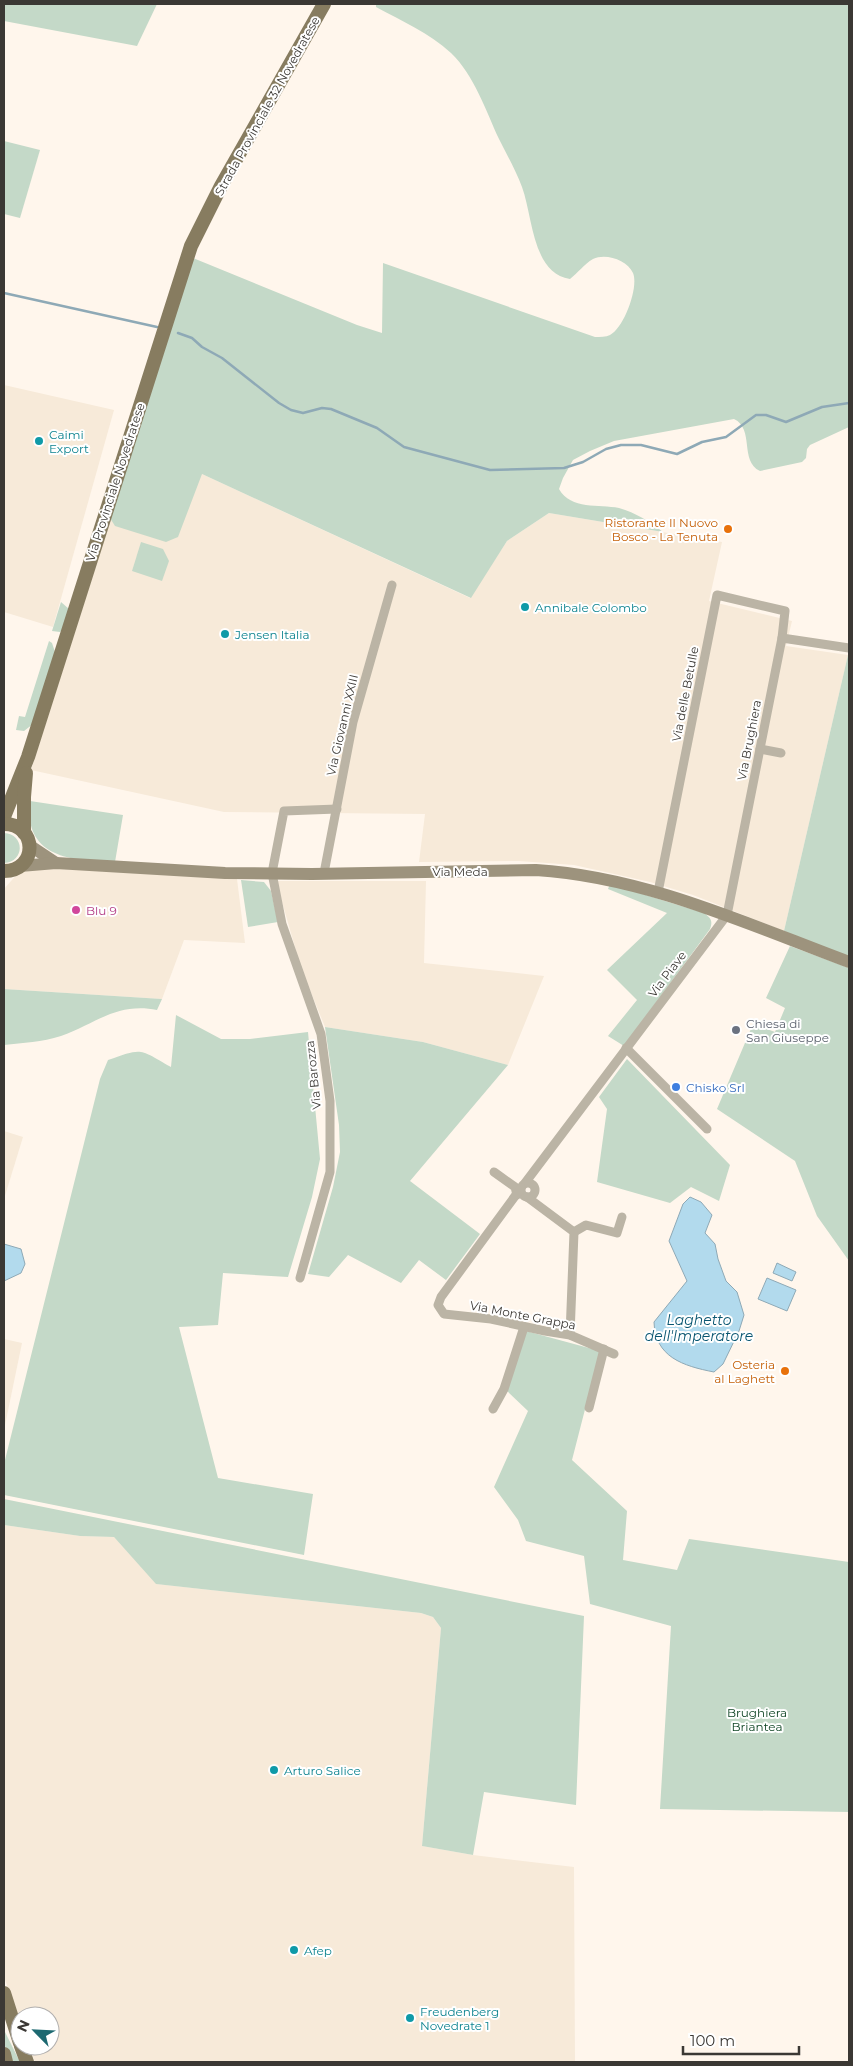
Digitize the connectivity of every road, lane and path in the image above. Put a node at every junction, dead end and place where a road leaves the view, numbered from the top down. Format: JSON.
{"nodes":[{"id":1,"x":324,"y":4,"type":"edge"},
{"id":2,"x":209,"y":208,"type":"joint"},
{"id":3,"x":392,"y":585,"type":"dead end"},
{"id":4,"x":782,"y":638,"type":"junction"},
{"id":5,"x":849,"y":648,"type":"edge"},
{"id":6,"x":760,"y":749,"type":"junction"},
{"id":7,"x":781,"y":753,"type":"dead end"},
{"id":8,"x":28,"y":757,"type":"junction"},
{"id":9,"x":337,"y":809,"type":"junction"},
{"id":10,"x":4,"y":817,"type":"edge"},
{"id":11,"x":4,"y":824,"type":"edge"},
{"id":12,"x":27,"y":839,"type":"junction"},
{"id":13,"x":56,"y":863,"type":"junction"},
{"id":14,"x":13,"y":869,"type":"edge"},
{"id":15,"x":272,"y":873,"type":"junction"},
{"id":16,"x":324,"y":873,"type":"junction"},
{"id":17,"x":4,"y":883,"type":"edge"},
{"id":18,"x":658,"y":892,"type":"junction"},
{"id":19,"x":727,"y":915,"type":"junction"},
{"id":20,"x":849,"y":962,"type":"edge"},
{"id":21,"x":626,"y":1048,"type":"junction"},
{"id":22,"x":707,"y":1129,"type":"dead end"},
{"id":23,"x":494,"y":1172,"type":"dead end"},
{"id":24,"x":527,"y":1193,"type":"junction"},
{"id":25,"x":622,"y":1217,"type":"dead end"},
{"id":26,"x":574,"y":1232,"type":"junction"},
{"id":27,"x":300,"y":1278,"type":"dead end"},
{"id":28,"x":524,"y":1326,"type":"junction"},
{"id":29,"x":570,"y":1335,"type":"junction"},
{"id":30,"x":604,"y":1349,"type":"junction"},
{"id":31,"x":614,"y":1354,"type":"dead end"},
{"id":32,"x":589,"y":1408,"type":"dead end"},
{"id":33,"x":493,"y":1409,"type":"dead end"},
{"id":34,"x":4,"y":1993,"type":"edge"},
{"id":35,"x":10,"y":2012,"type":"edge"},
{"id":36,"x":4,"y":2054,"type":"edge"},
{"id":37,"x":6,"y":2062,"type":"edge"}],
"edges":[{"from":1,"to":2,"type":"main road","name":"Strada Provinciale 32 Novedratese"},
{"from":2,"to":8,"type":"main road","name":"Via Provinciale Novedratese"},
{"from":3,"to":9,"type":"street","name":"Via Giovanni XXIII"},
{"from":4,"to":5,"type":"street"},
{"from":4,"to":6,"type":"street","name":"Via Brughiera"},
{"from":4,"to":18,"type":"street","name":"Via delle Betulle"},
{"from":6,"to":7,"type":"street"},
{"from":6,"to":19,"type":"street","name":"Via Brughiera"},
{"from":8,"to":10,"type":"main road","name":"Via Provinciale Novedratese"},
{"from":8,"to":12,"type":"main road","name":"Via Provinciale Novedratese"},
{"from":9,"to":15,"type":"street"},
{"from":9,"to":16,"type":"street","name":"Via Giovanni XXIII"},
{"from":11,"to":12,"type":"main road"},
{"from":12,"to":13,"type":"street"},
{"from":12,"to":14,"type":"main road"},
{"from":13,"to":14,"type":"street","name":"Via Meda"},
{"from":13,"to":15,"type":"street","name":"Via Meda"},
{"from":14,"to":17,"type":"main road"},
{"from":15,"to":16,"type":"street","name":"Via Meda"},
{"from":15,"to":27,"type":"street","name":"Via Barozza"},
{"from":16,"to":18,"type":"street","name":"Via Meda"},
{"from":18,"to":19,"type":"street","name":"Via Meda"},
{"from":19,"to":20,"type":"street","name":"Via Meda"},
{"from":19,"to":21,"type":"street","name":"Via Piave"},
{"from":21,"to":22,"type":"street"},
{"from":21,"to":24,"type":"street","name":"Via Piave"},
{"from":23,"to":24,"type":"street"},
{"from":24,"to":26,"type":"street"},
{"from":24,"to":28,"type":"street","name":"Via Monte Grappa"},
{"from":25,"to":26,"type":"street"},
{"from":26,"to":29,"type":"street"},
{"from":28,"to":29,"type":"street","name":"Via Monte Grappa"},
{"from":28,"to":33,"type":"street"},
{"from":29,"to":30,"type":"street","name":"Via Monte Grappa"},
{"from":30,"to":31,"type":"street","name":"Via Monte Grappa"},
{"from":30,"to":32,"type":"street"},
{"from":34,"to":35,"type":"main road"},
{"from":36,"to":37,"type":"main road"}]}
